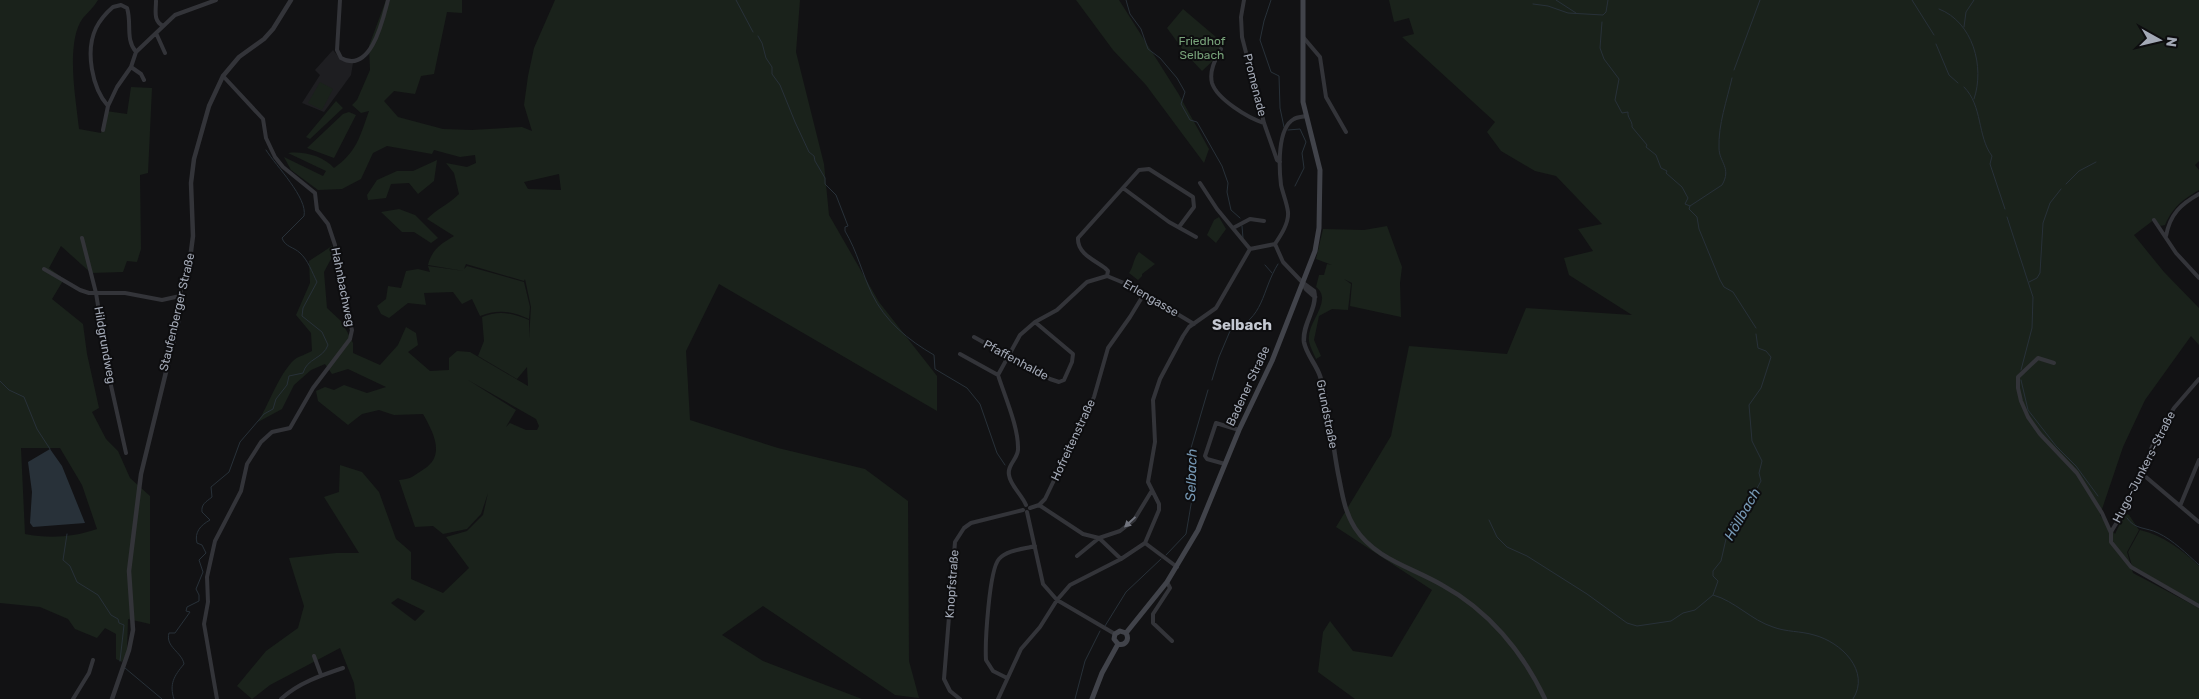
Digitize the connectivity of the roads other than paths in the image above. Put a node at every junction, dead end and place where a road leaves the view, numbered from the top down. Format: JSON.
{"nodes":[{"id":1,"x":216,"y":0,"type":"edge"},
{"id":2,"x":291,"y":0,"type":"edge"},
{"id":3,"x":340,"y":0,"type":"edge"},
{"id":4,"x":388,"y":0,"type":"edge"},
{"id":5,"x":1303,"y":0,"type":"edge"},
{"id":6,"x":156,"y":1,"type":"edge"},
{"id":7,"x":1243,"y":2,"type":"edge"},
{"id":8,"x":163,"y":26,"type":"junction"},
{"id":9,"x":156,"y":33,"type":"junction"},
{"id":10,"x":1303,"y":37,"type":"junction"},
{"id":11,"x":1220,"y":49,"type":"dead end"},
{"id":12,"x":136,"y":52,"type":"junction"},
{"id":13,"x":165,"y":53,"type":"dead end"},
{"id":14,"x":131,"y":67,"type":"junction"},
{"id":15,"x":223,"y":76,"type":"junction"},
{"id":16,"x":144,"y":80,"type":"dead end"},
{"id":17,"x":108,"y":106,"type":"junction"},
{"id":18,"x":1306,"y":116,"type":"junction"},
{"id":19,"x":1264,"y":123,"type":"junction"},
{"id":20,"x":103,"y":130,"type":"dead end"},
{"id":21,"x":1346,"y":132,"type":"dead end"},
{"id":22,"x":1280,"y":162,"type":"junction"},
{"id":23,"x":1200,"y":183,"type":"dead end"},
{"id":24,"x":1123,"y":188,"type":"junction"},
{"id":25,"x":2199,"y":194,"type":"edge"},
{"id":26,"x":2154,"y":220,"type":"dead end"},
{"id":27,"x":1264,"y":222,"type":"dead end"},
{"id":28,"x":1179,"y":226,"type":"junction"},
{"id":29,"x":1233,"y":228,"type":"junction"},
{"id":30,"x":2166,"y":236,"type":"junction"},
{"id":31,"x":1196,"y":237,"type":"dead end"},
{"id":32,"x":82,"y":238,"type":"dead end"},
{"id":33,"x":1275,"y":244,"type":"junction"},
{"id":34,"x":1250,"y":249,"type":"junction"},
{"id":35,"x":44,"y":269,"type":"dead end"},
{"id":36,"x":1107,"y":276,"type":"junction"},
{"id":37,"x":2199,"y":278,"type":"edge"},
{"id":38,"x":1303,"y":283,"type":"junction"},
{"id":39,"x":96,"y":293,"type":"junction"},
{"id":40,"x":1144,"y":294,"type":"junction"},
{"id":41,"x":180,"y":296,"type":"junction"},
{"id":42,"x":1035,"y":322,"type":"junction"},
{"id":43,"x":1194,"y":324,"type":"junction"},
{"id":44,"x":974,"y":337,"type":"dead end"},
{"id":45,"x":960,"y":354,"type":"dead end"},
{"id":46,"x":1006,"y":357,"type":"junction"},
{"id":47,"x":2054,"y":363,"type":"dead end"},
{"id":48,"x":998,"y":375,"type":"junction"},
{"id":49,"x":2199,"y":379,"type":"edge"},
{"id":50,"x":1239,"y":430,"type":"junction"},
{"id":51,"x":126,"y":453,"type":"dead end"},
{"id":52,"x":2199,"y":460,"type":"edge"},
{"id":53,"x":1225,"y":464,"type":"junction"},
{"id":54,"x":2140,"y":472,"type":"junction"},
{"id":55,"x":1151,"y":492,"type":"junction"},
{"id":56,"x":1039,"y":505,"type":"junction"},
{"id":57,"x":2180,"y":506,"type":"junction"},
{"id":58,"x":1026,"y":509,"type":"junction"},
{"id":59,"x":2199,"y":522,"type":"edge"},
{"id":60,"x":2111,"y":533,"type":"junction"},
{"id":61,"x":1099,"y":538,"type":"junction"},
{"id":62,"x":1145,"y":543,"type":"junction"},
{"id":63,"x":1036,"y":546,"type":"junction"},
{"id":64,"x":1076,"y":556,"type":"dead end"},
{"id":65,"x":1121,"y":560,"type":"junction"},
{"id":66,"x":1177,"y":567,"type":"junction"},
{"id":67,"x":1167,"y":582,"type":"junction"},
{"id":68,"x":1057,"y":600,"type":"junction"},
{"id":69,"x":2199,"y":606,"type":"edge"},
{"id":70,"x":1126,"y":633,"type":"junction"},
{"id":71,"x":1115,"y":634,"type":"junction"},
{"id":72,"x":1172,"y":641,"type":"dead end"},
{"id":73,"x":1118,"y":644,"type":"junction"},
{"id":74,"x":314,"y":656,"type":"dead end"},
{"id":75,"x":93,"y":660,"type":"dead end"},
{"id":76,"x":343,"y":668,"type":"dead end"},
{"id":77,"x":321,"y":675,"type":"junction"},
{"id":78,"x":1007,"y":678,"type":"junction"},
{"id":79,"x":73,"y":699,"type":"edge"},
{"id":80,"x":112,"y":699,"type":"edge"},
{"id":81,"x":217,"y":699,"type":"edge"},
{"id":82,"x":281,"y":699,"type":"edge"},
{"id":83,"x":960,"y":699,"type":"edge"},
{"id":84,"x":998,"y":699,"type":"edge"},
{"id":85,"x":1092,"y":699,"type":"edge"},
{"id":86,"x":1545,"y":699,"type":"edge"}],
"edges":[{"from":1,"to":8,"type":"street"},
{"from":2,"to":15,"type":"street","name":"Staufenberger Straße"},
{"from":3,"to":4,"type":"street"},
{"from":5,"to":10,"type":"main road","name":"Badener Straße"},
{"from":6,"to":8,"type":"street"},
{"from":7,"to":19,"type":"street","name":"Promenade"},
{"from":8,"to":9,"type":"street"},
{"from":9,"to":12,"type":"street"},
{"from":9,"to":13,"type":"street"},
{"from":10,"to":18,"type":"main road","name":"Badener Straße"},
{"from":10,"to":21,"type":"street"},
{"from":11,"to":19,"type":"street"},
{"from":12,"to":14,"type":"street"},
{"from":12,"to":17,"type":"street"},
{"from":14,"to":16,"type":"street"},
{"from":14,"to":17,"type":"street"},
{"from":15,"to":41,"type":"street","name":"Staufenberger Straße"},
{"from":15,"to":81,"type":"street","name":"Hahnbachweg"},
{"from":17,"to":20,"type":"street"},
{"from":18,"to":22,"type":"street"},
{"from":18,"to":38,"type":"main road","name":"Badener Straße"},
{"from":19,"to":22,"type":"street","name":"Promenade"},
{"from":22,"to":33,"type":"street"},
{"from":23,"to":29,"type":"street"},
{"from":24,"to":28,"type":"street"},
{"from":24,"to":28,"type":"street"},
{"from":24,"to":36,"type":"street"},
{"from":25,"to":30,"type":"street"},
{"from":26,"to":30,"type":"street"},
{"from":27,"to":29,"type":"street"},
{"from":28,"to":31,"type":"street"},
{"from":29,"to":34,"type":"street"},
{"from":30,"to":37,"type":"street"},
{"from":32,"to":39,"type":"street","name":"Hildgrundweg"},
{"from":33,"to":34,"type":"street"},
{"from":33,"to":38,"type":"street","name":"Grundstraße"},
{"from":34,"to":43,"type":"street"},
{"from":35,"to":39,"type":"street"},
{"from":36,"to":40,"type":"street","name":"Erlengasse"},
{"from":36,"to":42,"type":"street"},
{"from":38,"to":50,"type":"main road","name":"Badener Straße"},
{"from":38,"to":86,"type":"street","name":"Grundstraße"},
{"from":39,"to":41,"type":"street"},
{"from":39,"to":51,"type":"street","name":"Hildgrundweg"},
{"from":40,"to":43,"type":"street","name":"Erlengasse"},
{"from":40,"to":56,"type":"street","name":"Hofreitenstraße"},
{"from":41,"to":80,"type":"street","name":"Staufenberger Straße"},
{"from":42,"to":46,"type":"street"},
{"from":42,"to":46,"type":"street","name":"Pfaffenhalde"},
{"from":43,"to":55,"type":"street"},
{"from":44,"to":46,"type":"street","name":"Pfaffenhalde"},
{"from":45,"to":48,"type":"street"},
{"from":46,"to":48,"type":"street"},
{"from":47,"to":60,"type":"street"},
{"from":48,"to":58,"type":"street"},
{"from":49,"to":54,"type":"street","name":"Hugo-Junkers-Straße"},
{"from":50,"to":53,"type":"main road","name":"Badener Straße"},
{"from":50,"to":53,"type":"street"},
{"from":52,"to":57,"type":"street"},
{"from":53,"to":66,"type":"main road","name":"Badener Straße"},
{"from":54,"to":57,"type":"street"},
{"from":54,"to":60,"type":"street","name":"Hugo-Junkers-Straße"},
{"from":55,"to":61,"type":"street","one_way":true},
{"from":55,"to":62,"type":"street"},
{"from":56,"to":58,"type":"street"},
{"from":56,"to":61,"type":"street"},
{"from":57,"to":59,"type":"street"},
{"from":58,"to":63,"type":"street"},
{"from":58,"to":83,"type":"street","name":"Knopfstraße"},
{"from":60,"to":69,"type":"street"},
{"from":61,"to":64,"type":"street"},
{"from":61,"to":65,"type":"street"},
{"from":62,"to":65,"type":"street"},
{"from":62,"to":66,"type":"street"},
{"from":63,"to":68,"type":"street"},
{"from":63,"to":78,"type":"street"},
{"from":65,"to":68,"type":"street"},
{"from":66,"to":67,"type":"main road","name":"Badener Straße"},
{"from":67,"to":70,"type":"main road","name":"Badener Straße"},
{"from":67,"to":72,"type":"street"},
{"from":68,"to":71,"type":"street"},
{"from":68,"to":78,"type":"street"},
{"from":70,"to":71,"type":"main road"},
{"from":70,"to":73,"type":"main road"},
{"from":71,"to":73,"type":"main road"},
{"from":73,"to":85,"type":"main road"},
{"from":74,"to":77,"type":"street"},
{"from":75,"to":79,"type":"street"},
{"from":76,"to":77,"type":"street"},
{"from":77,"to":82,"type":"street"},
{"from":78,"to":84,"type":"street"}]}
